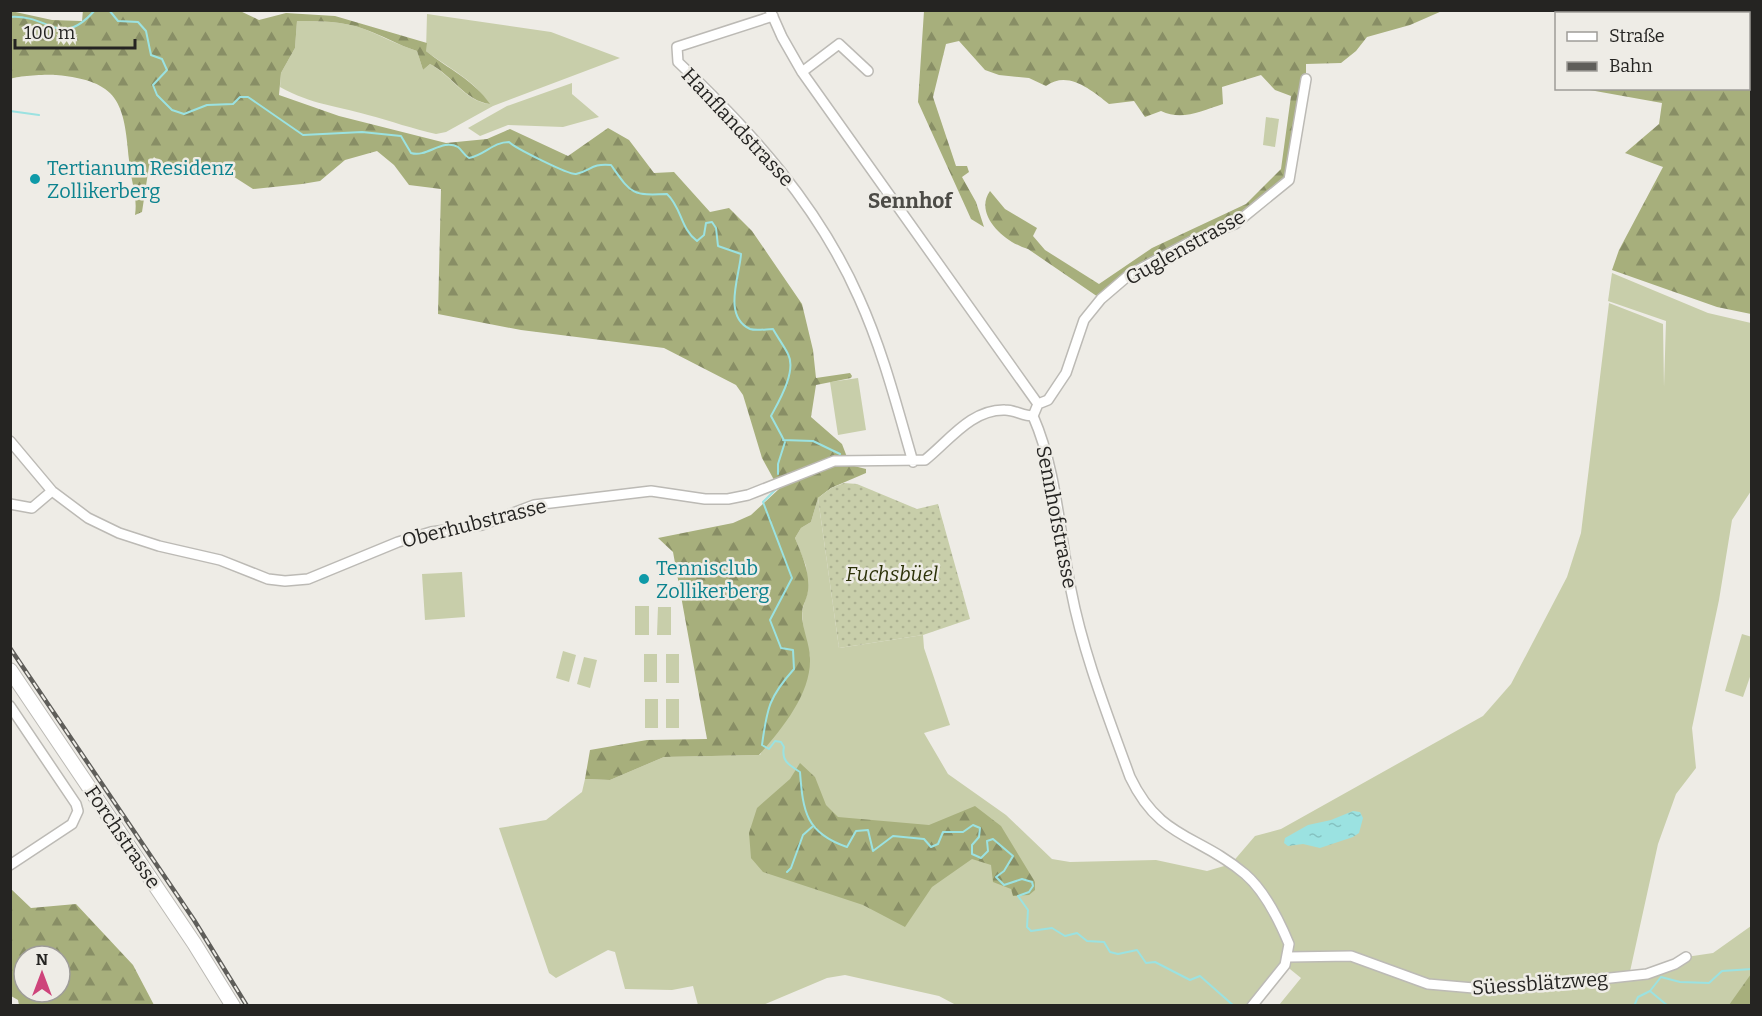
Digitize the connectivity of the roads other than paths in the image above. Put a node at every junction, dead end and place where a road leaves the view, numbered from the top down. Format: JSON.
{"nodes":[{"id":1,"x":772,"y":14,"type":"edge"},
{"id":2,"x":868,"y":70,"type":"dead end"},
{"id":3,"x":802,"y":72,"type":"junction"},
{"id":4,"x":1306,"y":79,"type":"dead end"},
{"id":5,"x":1038,"y":404,"type":"junction"},
{"id":6,"x":1033,"y":416,"type":"junction"},
{"id":7,"x":10,"y":441,"type":"edge"},
{"id":8,"x":913,"y":462,"type":"junction"},
{"id":9,"x":52,"y":491,"type":"junction"},
{"id":10,"x":10,"y":504,"type":"edge"},
{"id":11,"x":10,"y":670,"type":"edge"},
{"id":12,"x":10,"y":706,"type":"edge"},
{"id":13,"x":10,"y":865,"type":"edge"},
{"id":14,"x":1288,"y":957,"type":"junction"},
{"id":15,"x":1686,"y":957,"type":"dead end"},
{"id":16,"x":233,"y":1005,"type":"edge"},
{"id":17,"x":1251,"y":1005,"type":"edge"}],
"edges":[{"from":1,"to":3,"type":"street"},
{"from":1,"to":8,"type":"street","name":"Hanflandstrasse"},
{"from":2,"to":3,"type":"street"},
{"from":3,"to":5,"type":"street"},
{"from":4,"to":5,"type":"street","name":"Guglenstrasse"},
{"from":5,"to":6,"type":"street"},
{"from":6,"to":8,"type":"street"},
{"from":6,"to":14,"type":"street","name":"Sennhofstrasse"},
{"from":7,"to":9,"type":"street","name":"Oberhubstrasse"},
{"from":8,"to":9,"type":"street","name":"Oberhubstrasse"},
{"from":9,"to":10,"type":"street"},
{"from":11,"to":16,"type":"main road","name":"Forchstrasse"},
{"from":12,"to":13,"type":"street"},
{"from":14,"to":15,"type":"street","name":"Süessblätzweg"},
{"from":14,"to":17,"type":"street"}]}
